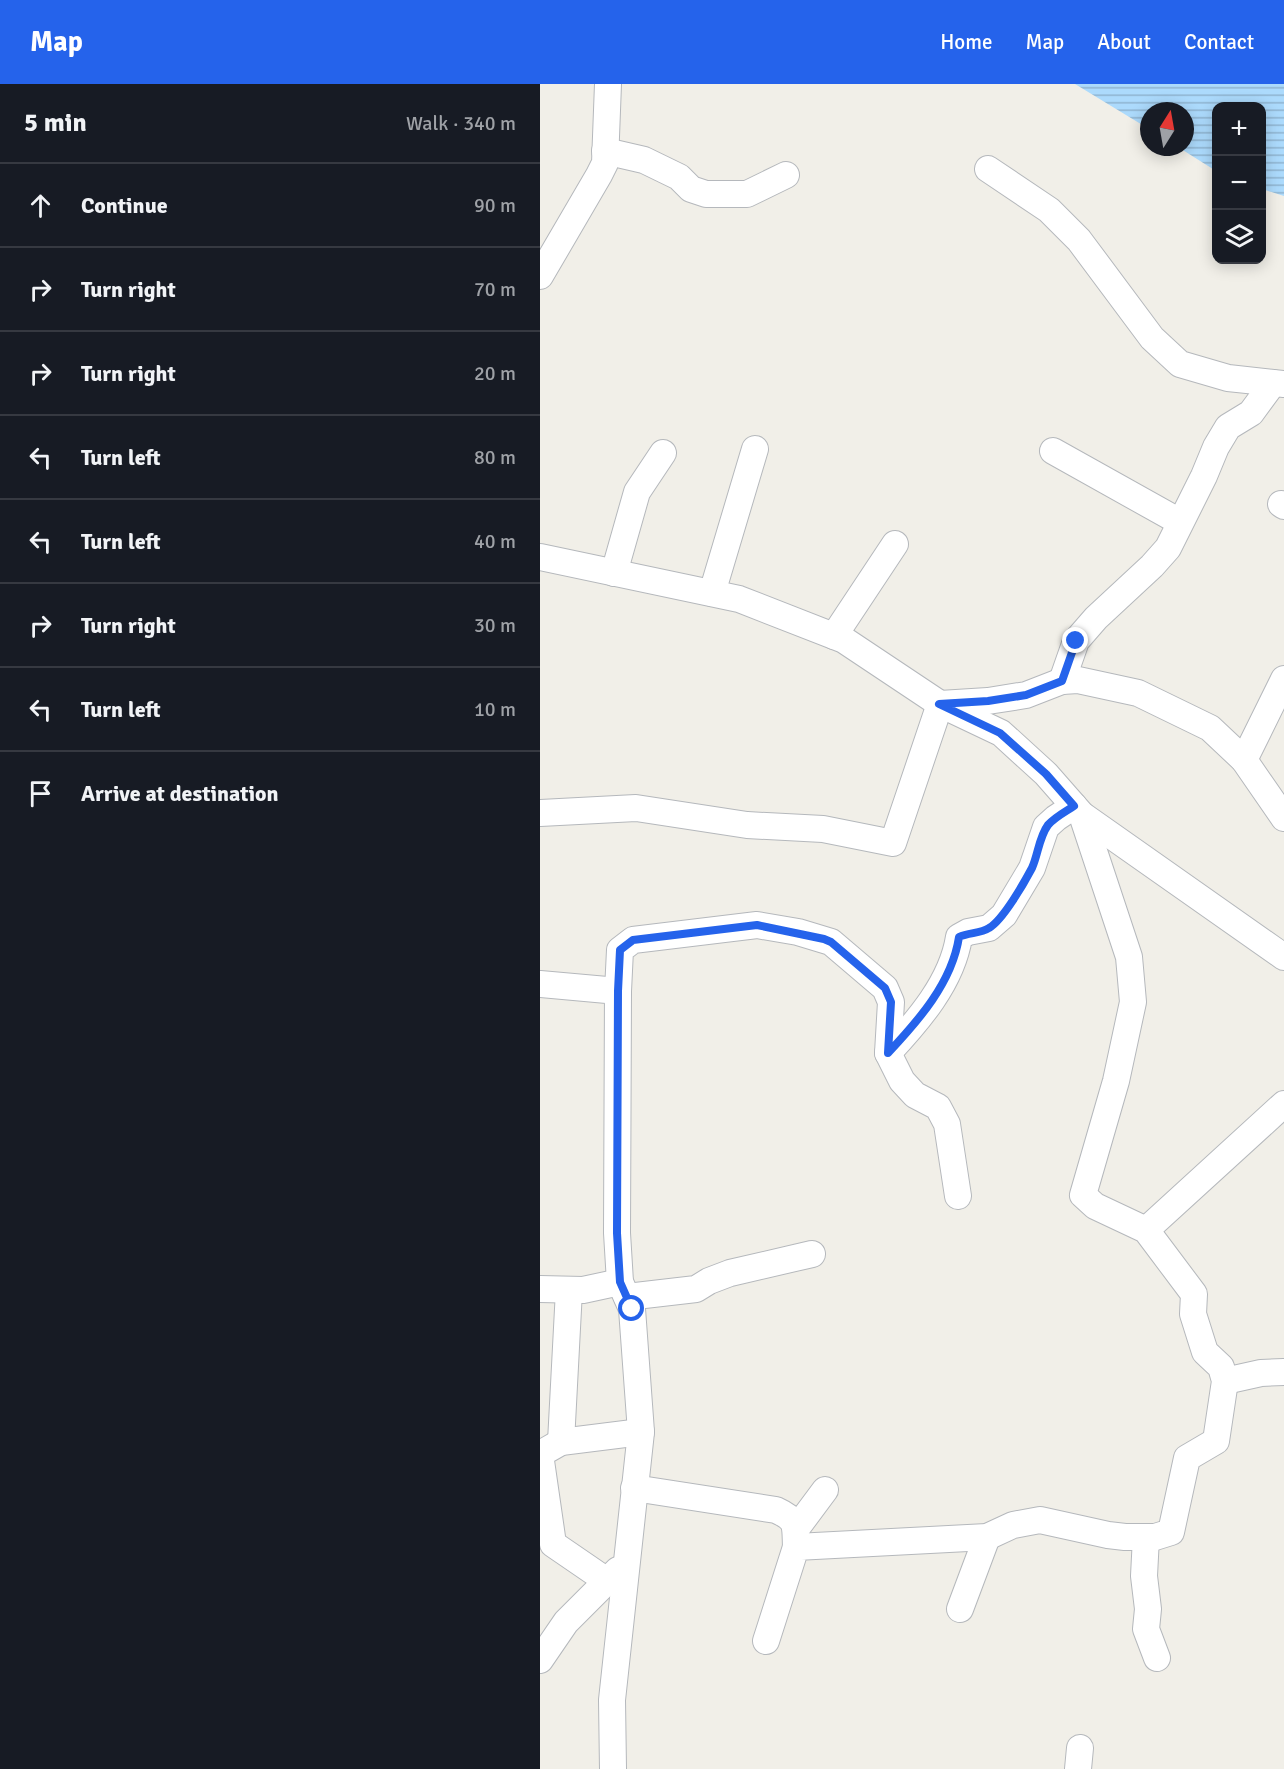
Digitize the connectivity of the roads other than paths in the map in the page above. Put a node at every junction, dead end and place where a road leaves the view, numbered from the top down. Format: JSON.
{"nodes":[{"id":1,"x":608,"y":84,"type":"edge"},
{"id":2,"x":605,"y":151,"type":"junction"},
{"id":3,"x":988,"y":169,"type":"dead end"},
{"id":4,"x":786,"y":175,"type":"dead end"},
{"id":5,"x":540,"y":276,"type":"edge"},
{"id":6,"x":1278,"y":383,"type":"edge"},
{"id":7,"x":755,"y":449,"type":"dead end"},
{"id":8,"x":1053,"y":451,"type":"dead end"},
{"id":9,"x":663,"y":453,"type":"dead end"},
{"id":10,"x":1180,"y":522,"type":"junction"},
{"id":11,"x":895,"y":544,"type":"dead end"},
{"id":12,"x":540,"y":557,"type":"edge"},
{"id":13,"x":614,"y":573,"type":"junction"},
{"id":14,"x":712,"y":593,"type":"junction"},
{"id":15,"x":834,"y":636,"type":"junction"},
{"id":16,"x":1284,"y":679,"type":"edge"},
{"id":17,"x":1062,"y":681,"type":"junction"},
{"id":18,"x":939,"y":704,"type":"junction"},
{"id":19,"x":1244,"y":760,"type":"junction"},
{"id":20,"x":1078,"y":811,"type":"junction"},
{"id":21,"x":540,"y":813,"type":"edge"},
{"id":22,"x":1284,"y":818,"type":"edge"},
{"id":23,"x":1284,"y":957,"type":"edge"},
{"id":24,"x":540,"y":984,"type":"edge"},
{"id":25,"x":618,"y":991,"type":"junction"},
{"id":26,"x":888,"y":1053,"type":"junction"},
{"id":27,"x":1284,"y":1104,"type":"edge"},
{"id":28,"x":958,"y":1196,"type":"dead end"},
{"id":29,"x":1146,"y":1230,"type":"junction"},
{"id":30,"x":812,"y":1254,"type":"dead end"},
{"id":31,"x":540,"y":1289,"type":"edge"},
{"id":32,"x":568,"y":1290,"type":"junction"},
{"id":33,"x":624,"y":1290,"type":"junction"},
{"id":34,"x":1284,"y":1372,"type":"edge"},
{"id":35,"x":1225,"y":1381,"type":"junction"},
{"id":36,"x":640,"y":1432,"type":"junction"},
{"id":37,"x":561,"y":1443,"type":"junction"},
{"id":38,"x":634,"y":1488,"type":"junction"},
{"id":39,"x":825,"y":1490,"type":"dead end"},
{"id":40,"x":987,"y":1537,"type":"junction"},
{"id":41,"x":1146,"y":1537,"type":"junction"},
{"id":42,"x":796,"y":1538,"type":"junction"},
{"id":43,"x":627,"y":1560,"type":"junction"},
{"id":44,"x":607,"y":1581,"type":"junction"},
{"id":45,"x":960,"y":1609,"type":"dead end"},
{"id":46,"x":766,"y":1641,"type":"dead end"},
{"id":47,"x":1157,"y":1658,"type":"dead end"},
{"id":48,"x":540,"y":1660,"type":"edge"},
{"id":49,"x":613,"y":1769,"type":"edge"}],
"edges":[{"from":1,"to":2,"type":"street"},
{"from":2,"to":4,"type":"street"},
{"from":2,"to":5,"type":"street"},
{"from":3,"to":6,"type":"street"},
{"from":6,"to":10,"type":"street"},
{"from":7,"to":14,"type":"street"},
{"from":8,"to":10,"type":"street"},
{"from":9,"to":13,"type":"street"},
{"from":10,"to":17,"type":"street"},
{"from":11,"to":15,"type":"street"},
{"from":12,"to":13,"type":"street"},
{"from":13,"to":14,"type":"street"},
{"from":14,"to":15,"type":"street"},
{"from":15,"to":18,"type":"street"},
{"from":16,"to":19,"type":"street"},
{"from":17,"to":18,"type":"street"},
{"from":17,"to":19,"type":"street"},
{"from":18,"to":20,"type":"street"},
{"from":18,"to":21,"type":"street"},
{"from":19,"to":22,"type":"street"},
{"from":20,"to":23,"type":"street"},
{"from":20,"to":26,"type":"street"},
{"from":20,"to":29,"type":"street"},
{"from":24,"to":25,"type":"street"},
{"from":25,"to":26,"type":"street"},
{"from":25,"to":33,"type":"street"},
{"from":26,"to":28,"type":"street"},
{"from":27,"to":29,"type":"street"},
{"from":29,"to":35,"type":"street"},
{"from":30,"to":33,"type":"street"},
{"from":31,"to":32,"type":"street"},
{"from":32,"to":33,"type":"street"},
{"from":32,"to":37,"type":"street"},
{"from":33,"to":36,"type":"street"},
{"from":34,"to":35,"type":"street"},
{"from":35,"to":41,"type":"street"},
{"from":36,"to":37,"type":"street"},
{"from":36,"to":38,"type":"street"},
{"from":37,"to":44,"type":"street"},
{"from":38,"to":42,"type":"street"},
{"from":38,"to":43,"type":"street"},
{"from":39,"to":42,"type":"street"},
{"from":40,"to":41,"type":"street"},
{"from":40,"to":42,"type":"street"},
{"from":40,"to":45,"type":"street"},
{"from":41,"to":47,"type":"street"},
{"from":42,"to":46,"type":"street"},
{"from":43,"to":44,"type":"street"},
{"from":43,"to":49,"type":"street"},
{"from":44,"to":48,"type":"street"}]}
